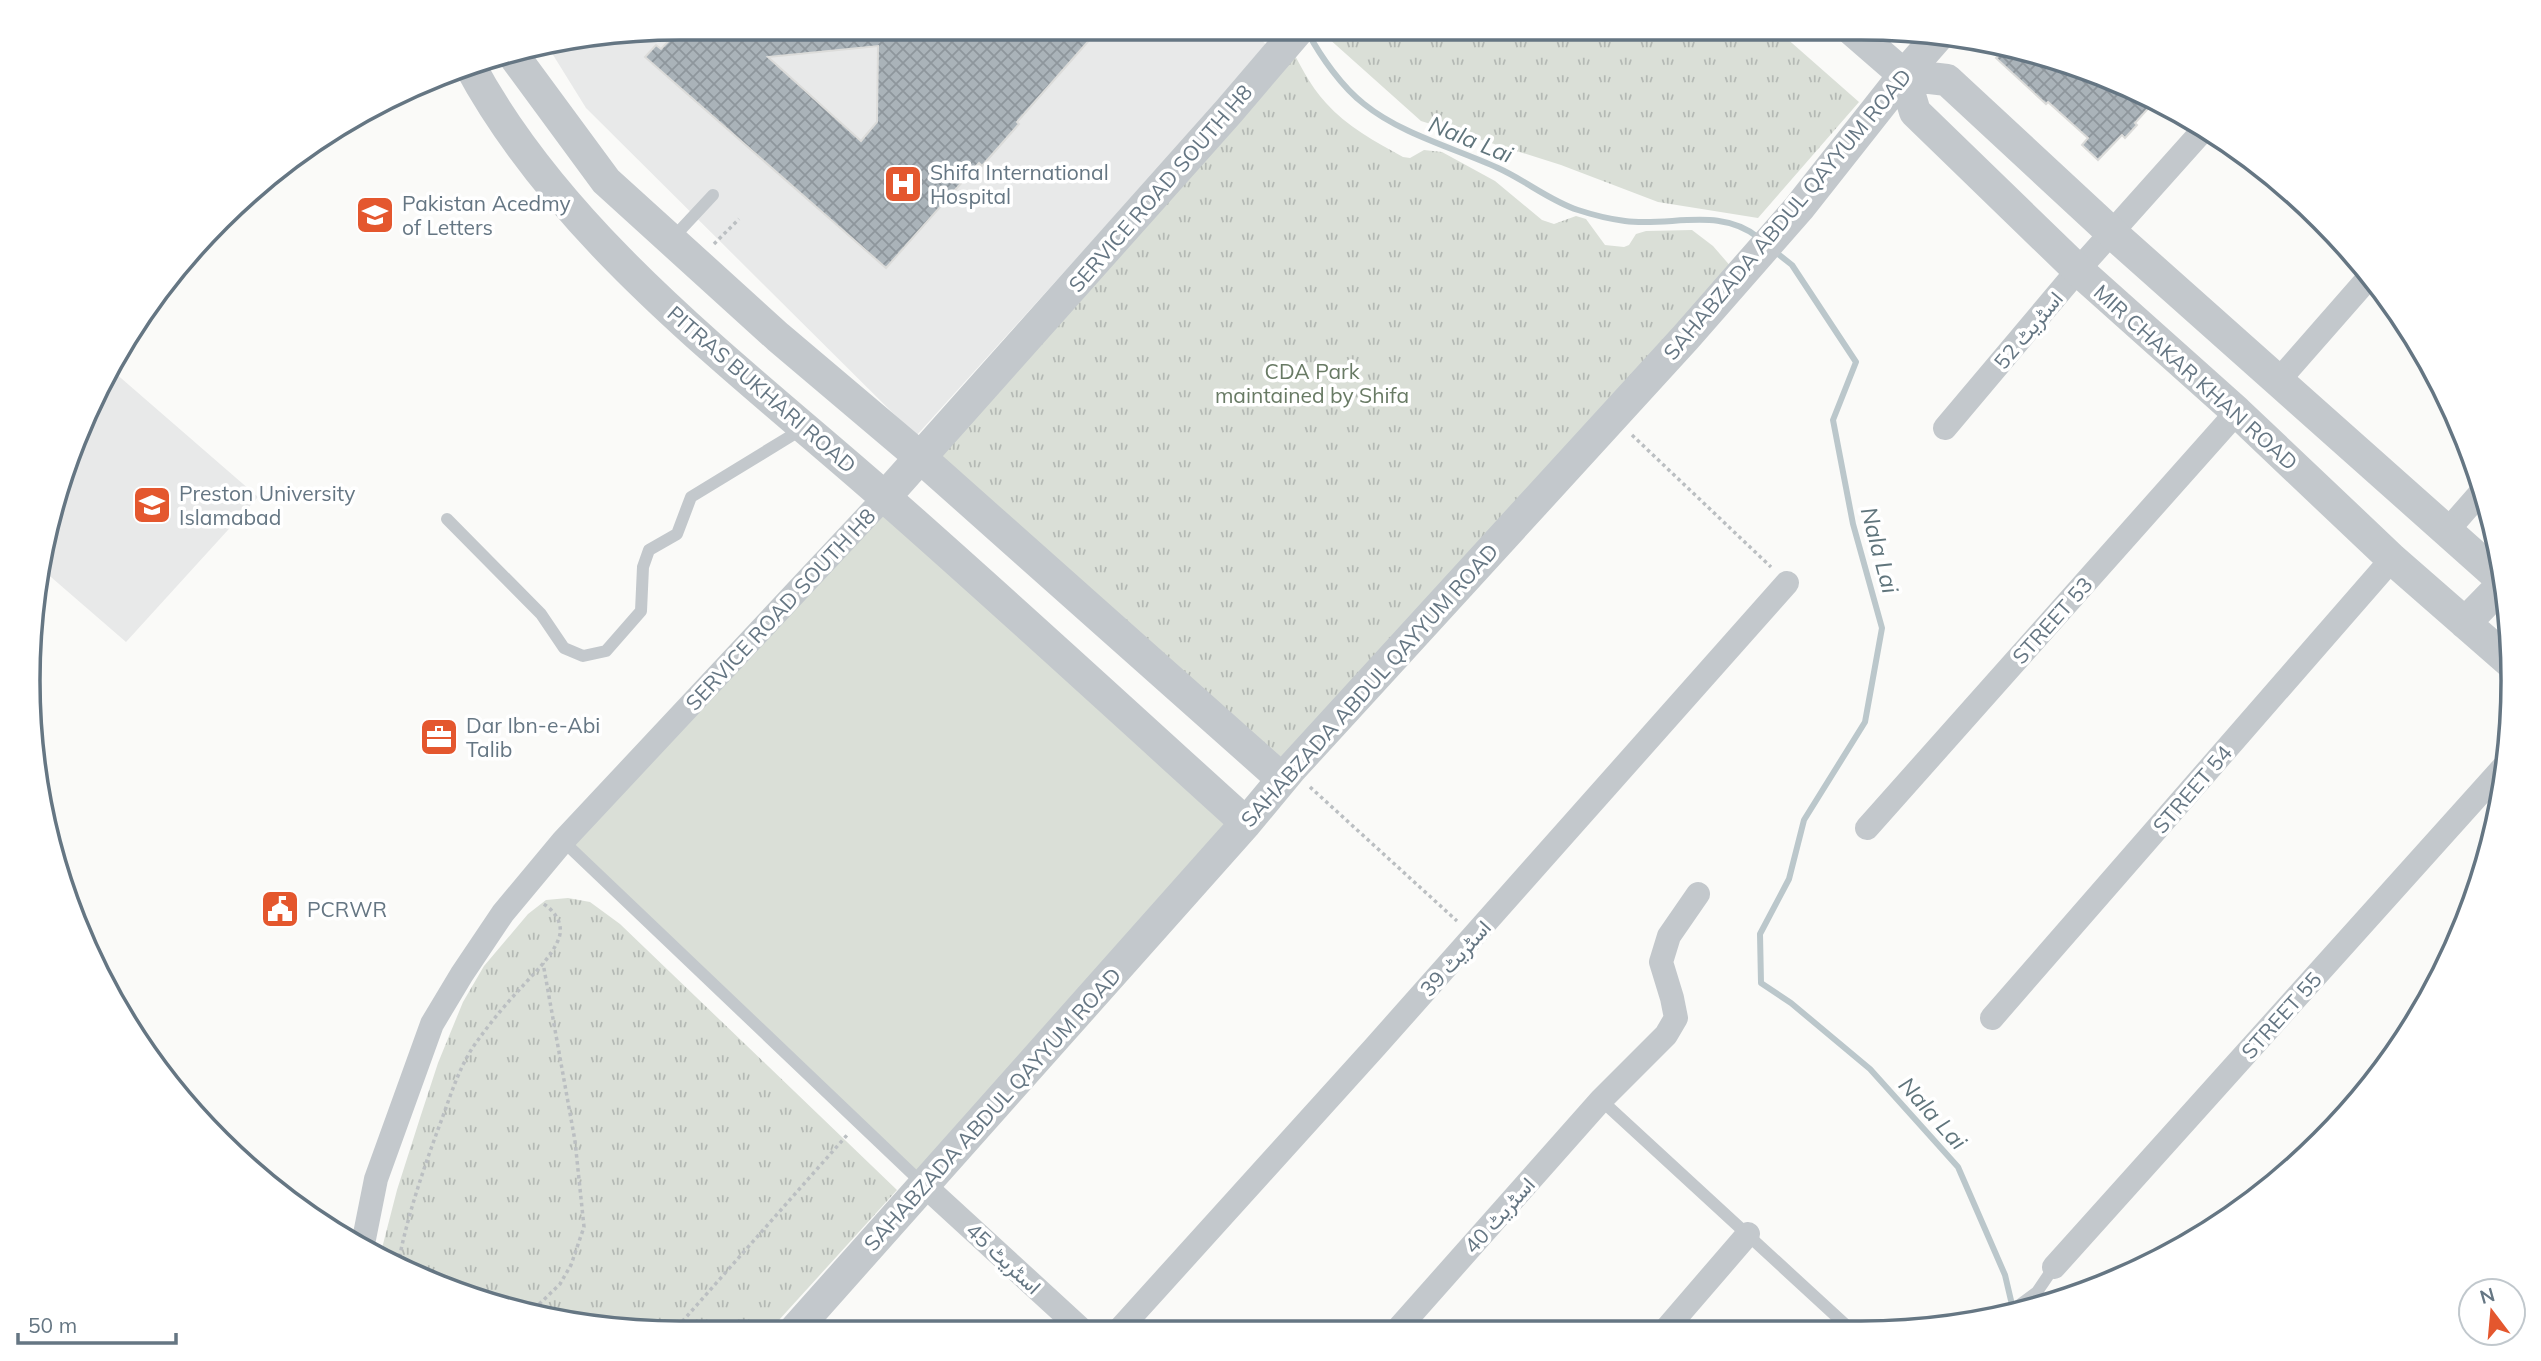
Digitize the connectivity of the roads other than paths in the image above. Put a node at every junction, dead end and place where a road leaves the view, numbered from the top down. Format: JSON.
{"nodes":[{"id":1,"x":1290,"y":40,"type":"edge"},
{"id":2,"x":1865,"y":40,"type":"edge"},
{"id":3,"x":1930,"y":45,"type":"edge"},
{"id":4,"x":519,"y":61,"type":"edge"},
{"id":5,"x":475,"y":74,"type":"edge"},
{"id":6,"x":1904,"y":75,"type":"junction"},
{"id":7,"x":2198,"y":136,"type":"edge"},
{"id":8,"x":713,"y":195,"type":"dead end"},
{"id":9,"x":2112,"y":233,"type":"junction"},
{"id":10,"x":670,"y":240,"type":"junction"},
{"id":11,"x":2078,"y":270,"type":"junction"},
{"id":12,"x":2363,"y":284,"type":"edge"},
{"id":13,"x":2278,"y":381,"type":"junction"},
{"id":14,"x":2237,"y":412,"type":"junction"},
{"id":15,"x":805,"y":427,"type":"junction"},
{"id":16,"x":1945,"y":428,"type":"dead end"},
{"id":17,"x":921,"y":458,"type":"junction"},
{"id":18,"x":885,"y":497,"type":"junction"},
{"id":19,"x":2474,"y":500,"type":"edge"},
{"id":20,"x":447,"y":519,"type":"dead end"},
{"id":21,"x":2446,"y":531,"type":"junction"},
{"id":22,"x":2392,"y":559,"type":"junction"},
{"id":23,"x":2491,"y":572,"type":"edge"},
{"id":24,"x":1787,"y":583,"type":"road end"},
{"id":25,"x":2494,"y":591,"type":"edge"},
{"id":26,"x":2465,"y":623,"type":"junction"},
{"id":27,"x":2500,"y":653,"type":"edge"},
{"id":28,"x":1286,"y":774,"type":"junction"},
{"id":29,"x":2492,"y":779,"type":"edge"},
{"id":30,"x":1246,"y":822,"type":"junction"},
{"id":31,"x":1867,"y":828,"type":"dead end"},
{"id":32,"x":563,"y":841,"type":"junction"},
{"id":33,"x":1698,"y":894,"type":"dead end"},
{"id":34,"x":1992,"y":1018,"type":"dead end"},
{"id":35,"x":1601,"y":1100,"type":"junction"},
{"id":36,"x":925,"y":1186,"type":"junction"},
{"id":37,"x":1748,"y":1234,"type":"junction"},
{"id":38,"x":364,"y":1237,"type":"edge"},
{"id":39,"x":2054,"y":1267,"type":"joint"},
{"id":40,"x":2030,"y":1298,"type":"edge"},
{"id":41,"x":803,"y":1321,"type":"edge"},
{"id":42,"x":1072,"y":1321,"type":"edge"},
{"id":43,"x":1127,"y":1321,"type":"edge"},
{"id":44,"x":1405,"y":1321,"type":"edge"},
{"id":45,"x":1673,"y":1321,"type":"edge"},
{"id":46,"x":1841,"y":1321,"type":"edge"}],
"edges":[{"from":1,"to":17,"type":"street","name":"SERVICE ROAD SOUTH H8"},
{"from":2,"to":6,"type":"street"},
{"from":3,"to":6,"type":"street","name":"SAHABZADA ABDUL QAYYUM ROAD"},
{"from":4,"to":10,"type":"street"},
{"from":5,"to":15,"type":"street","name":"PITRAS BUKHARI ROAD"},
{"from":6,"to":9,"type":"street"},
{"from":6,"to":11,"type":"street","name":"MIR CHAKAR KHAN ROAD"},
{"from":6,"to":28,"type":"street","name":"SAHABZADA ABDUL QAYYUM ROAD"},
{"from":7,"to":9,"type":"street","name":"اسٹریٹ 52"},
{"from":8,"to":10,"type":"lane"},
{"from":9,"to":11,"type":"street","name":"اسٹریٹ 52"},
{"from":9,"to":13,"type":"street"},
{"from":10,"to":17,"type":"street"},
{"from":11,"to":14,"type":"street","name":"MIR CHAKAR KHAN ROAD"},
{"from":11,"to":16,"type":"street","name":"اسٹریٹ 52"},
{"from":12,"to":13,"type":"street"},
{"from":13,"to":21,"type":"street"},
{"from":14,"to":22,"type":"street","name":"MIR CHAKAR KHAN ROAD"},
{"from":14,"to":31,"type":"street","name":"STREET 53"},
{"from":15,"to":18,"type":"street","name":"PITRAS BUKHARI ROAD"},
{"from":15,"to":20,"type":"lane"},
{"from":17,"to":18,"type":"street","name":"SERVICE ROAD SOUTH H8"},
{"from":17,"to":28,"type":"street"},
{"from":18,"to":30,"type":"street","name":"PITRAS BUKHARI ROAD"},
{"from":18,"to":32,"type":"street","name":"SERVICE ROAD SOUTH H8"},
{"from":19,"to":21,"type":"street"},
{"from":21,"to":23,"type":"street"},
{"from":22,"to":26,"type":"street","name":"MIR CHAKAR KHAN ROAD"},
{"from":22,"to":34,"type":"street","name":"STREET 54"},
{"from":24,"to":43,"type":"street","name":"اسٹریٹ 39"},
{"from":25,"to":26,"type":"street"},
{"from":26,"to":27,"type":"street","name":"MIR CHAKAR KHAN ROAD"},
{"from":28,"to":30,"type":"street","name":"SAHABZADA ABDUL QAYYUM ROAD"},
{"from":29,"to":39,"type":"street","name":"STREET 55"},
{"from":30,"to":36,"type":"street","name":"SAHABZADA ABDUL QAYYUM ROAD"},
{"from":32,"to":36,"type":"lane"},
{"from":32,"to":38,"type":"street","name":"SERVICE ROAD SOUTH H8"},
{"from":33,"to":35,"type":"street","name":"اسٹریٹ 40"},
{"from":35,"to":37,"type":"lane"},
{"from":35,"to":44,"type":"street","name":"اسٹریٹ 40"},
{"from":36,"to":41,"type":"street","name":"SAHABZADA ABDUL QAYYUM ROAD"},
{"from":36,"to":42,"type":"street","name":"اسٹریٹ 45"},
{"from":37,"to":45,"type":"street"},
{"from":37,"to":46,"type":"lane"},
{"from":39,"to":40,"type":"lane"}]}
